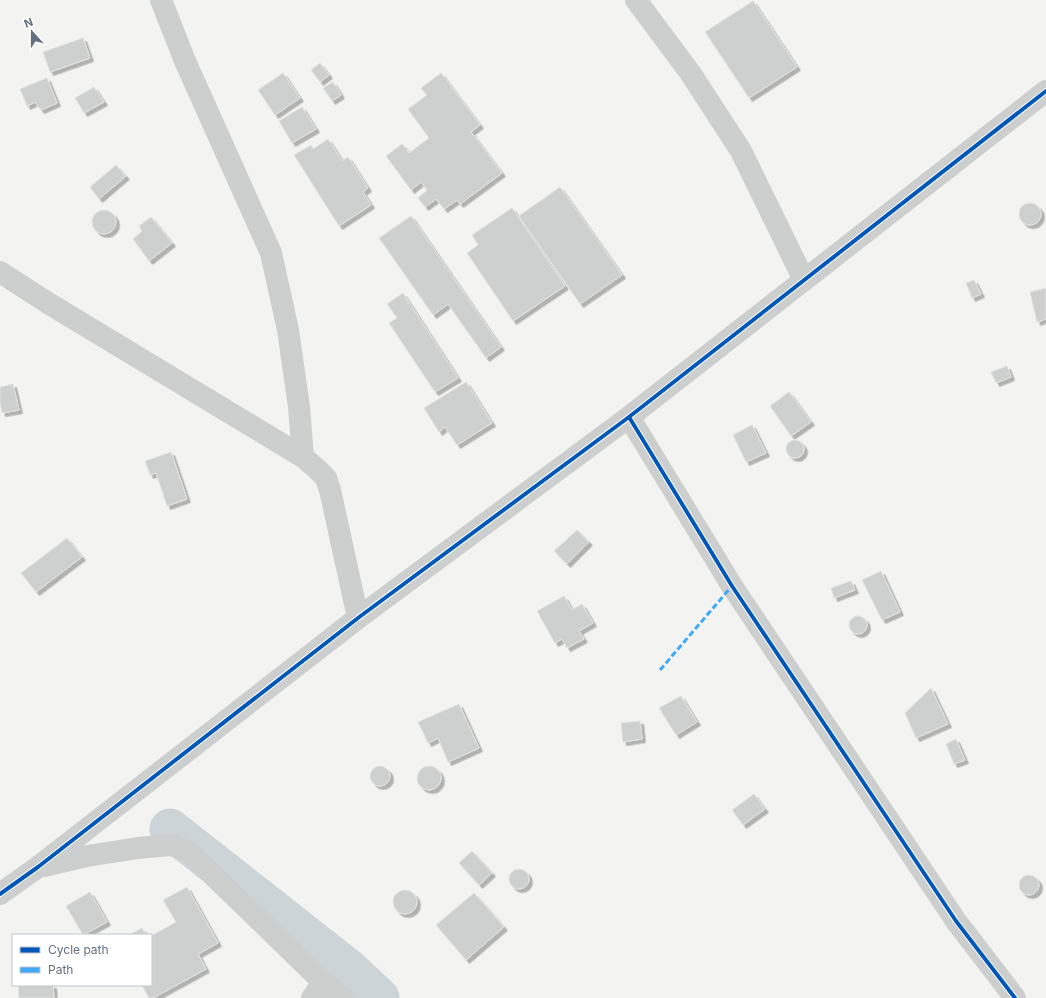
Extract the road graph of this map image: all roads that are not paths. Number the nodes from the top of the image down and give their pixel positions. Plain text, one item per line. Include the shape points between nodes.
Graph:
1 (161, 0) edge
2 (636, 0) edge
3 (1046, 91) edge
4 (0, 272) edge
5 (804, 280) junction
6 (629, 417) junction
7 (303, 457) junction
8 (358, 618) junction
9 (38, 867) junction
10 (0, 894) edge
11 (318, 990) edge
12 (344, 998) edge
13 (1015, 998) edge

1 - 7 street via 185,61 271,253 288,330
2 - 5 street via 691,74 741,151
3 - 5 street
4 - 7 street
5 - 6 street
6 - 8 street
6 - 13 street via 732,586 956,921
7 - 8 street via 326,478
8 - 9 street
9 - 10 street
9 - 11 street via 138,848 170,845 187,850
11 - 12 street

